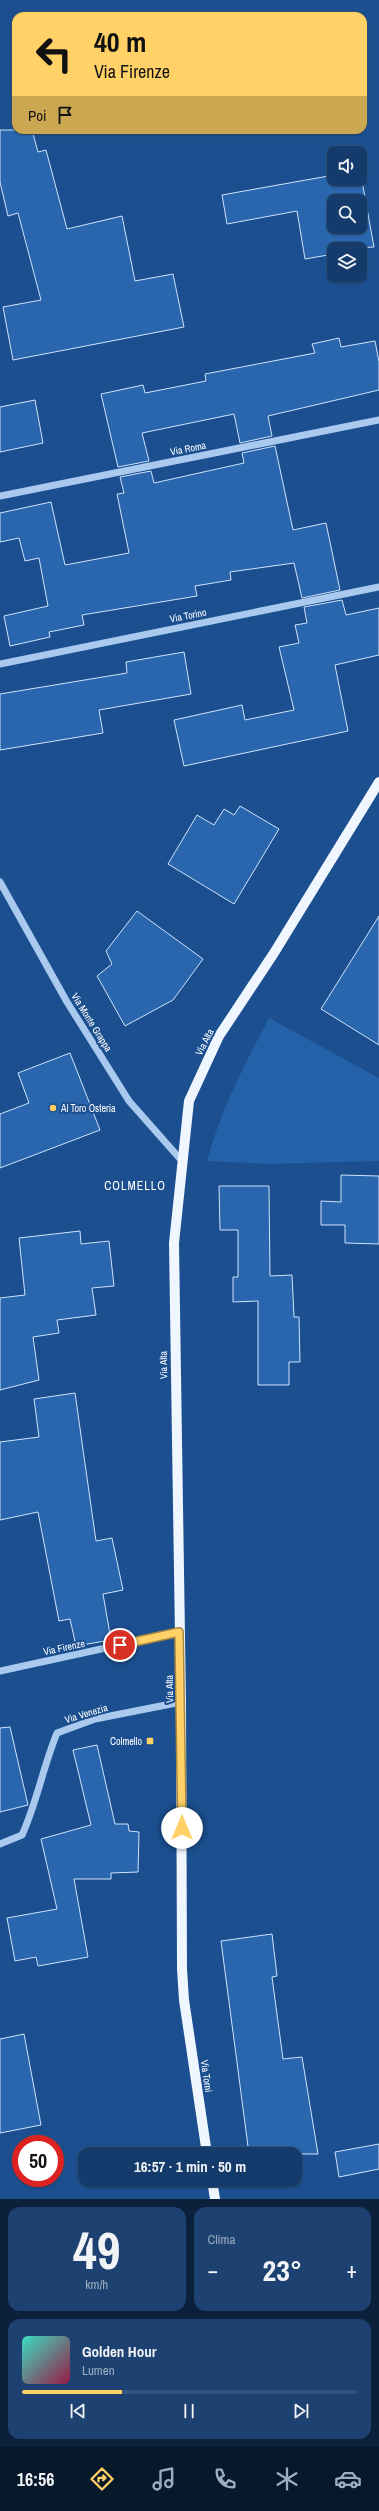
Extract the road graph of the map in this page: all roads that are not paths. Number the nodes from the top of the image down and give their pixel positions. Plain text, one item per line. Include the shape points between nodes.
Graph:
1 (379, 420) edge
2 (0, 496) edge
3 (379, 587) edge
4 (0, 664) edge
5 (379, 782) edge
6 (0, 882) edge
7 (182, 1161) junction
8 (179, 1632) junction
9 (0, 1670) edge
10 (181, 1702) junction
11 (0, 1844) edge
12 (184, 2000) joint
13 (206, 2147) edge
14 (213, 2187) edge
15 (215, 2199) edge

1 - 2 street, Via Roma
3 - 4 street, Via Torino
5 - 7 main road, Via Alta via 274,953 219,1036 189,1101
6 - 7 street, Via Monte Grappa via 67,1002 129,1101
7 - 8 main road, Via Alta via 174,1243
8 - 9 street, Via Firenze
8 - 10 main road, Via Alta
10 - 11 street, Via Venezia via 95,1719 57,1733 47,1758 34,1807 22,1835
10 - 12 main road, Via Alta
12 - 13 main road, Via Torni
14 - 15 main road

